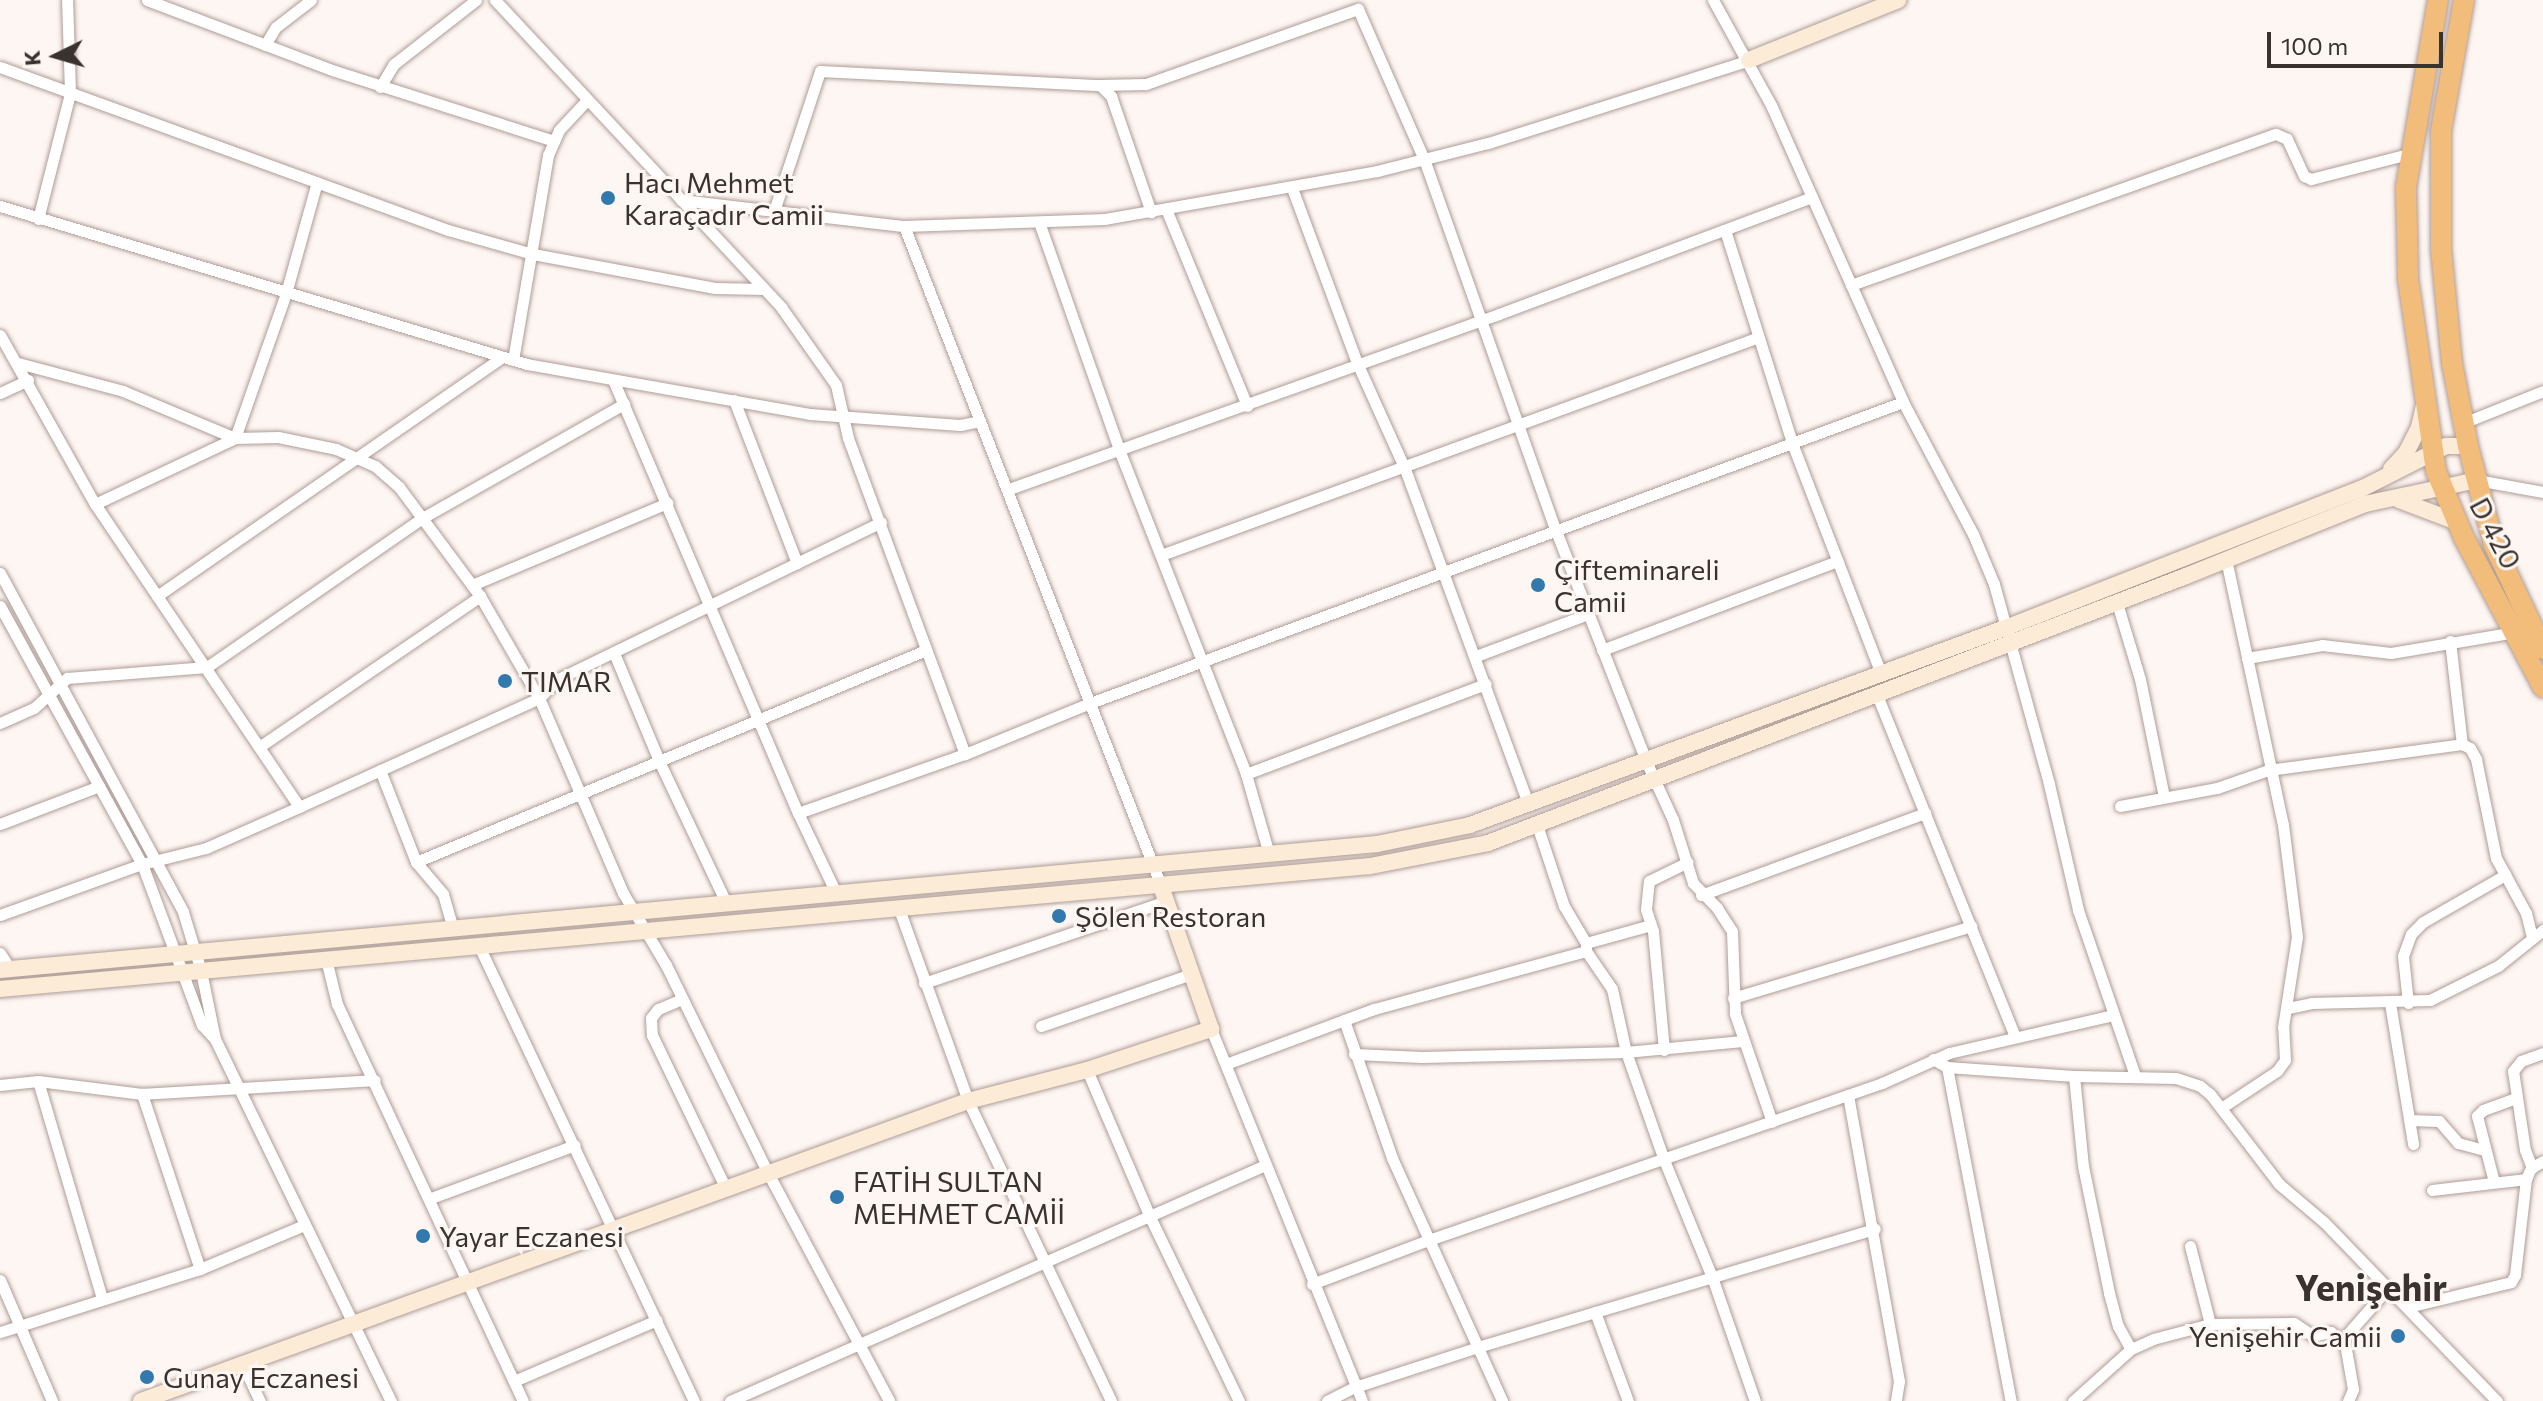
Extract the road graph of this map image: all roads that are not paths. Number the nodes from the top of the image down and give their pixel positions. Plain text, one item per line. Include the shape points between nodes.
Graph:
1 (67, 0) edge
2 (148, 0) edge
3 (311, 0) edge
4 (476, 0) edge
5 (495, 0) edge
6 (1713, 0) edge
7 (1898, 0) edge
8 (2438, 0) edge
9 (2464, 0) edge
10 (265, 45) junction
11 (1749, 60) junction
12 (0, 67) edge
13 (1100, 85) junction
14 (380, 87) junction
15 (70, 93) junction
16 (586, 101) junction
17 (554, 141) junction
18 (2412, 153) junction
19 (1424, 159) junction
20 (317, 182) junction
21 (1292, 188) junction
22 (1812, 197) junction
23 (681, 200) junction
24 (0, 206) edge
25 (1166, 209) junction
26 (774, 211) junction
27 (1151, 212) junction
28 (38, 219) junction
29 (1039, 222) junction
30 (904, 226) junction
31 (1725, 230) junction
32 (533, 254) junction
33 (1851, 285) junction
34 (764, 289) junction
35 (286, 293) junction
36 (1480, 321) junction
37 (0, 335) edge
38 (1759, 337) junction
39 (508, 358) junction
40 (18, 363) junction
41 (1358, 365) junction
42 (28, 380) junction
43 (614, 382) junction
44 (2543, 391) edge
45 (0, 393) edge
46 (2426, 397) junction
47 (734, 400) junction
48 (1903, 402) junction
49 (624, 404) junction
50 (1247, 406) junction
51 (842, 415) junction
52 (980, 421) junction
53 (2463, 423) junction
54 (1520, 427) junction
55 (235, 438) junction
56 (1792, 443) junction
57 (2468, 446) junction
58 (1120, 452) junction
59 (2435, 452) junction
60 (356, 457) junction
61 (1405, 469) junction
62 (2384, 477) junction
63 (2477, 480) junction
64 (1009, 489) junction
65 (2443, 490) junction
66 (2543, 492) edge
67 (2390, 498) junction
68 (667, 503) junction
69 (95, 504) junction
70 (424, 517) junction
71 (881, 522) junction
72 (2457, 522) junction
73 (1556, 531) junction
74 (1161, 555) junction
75 (2226, 560) junction
76 (1838, 561) junction
77 (797, 563) junction
78 (0, 573) edge
79 (1442, 573) junction
80 (472, 585) junction
81 (157, 596) junction
82 (480, 596) junction
83 (2117, 603) junction
84 (0, 606) edge
85 (712, 606) junction
86 (1588, 614) junction
87 (14, 632) junction
88 (2515, 632) junction
89 (2010, 634) junction
90 (0, 637) edge
91 (2450, 641) junction
92 (2543, 649) edge
93 (926, 650) junction
94 (1602, 650) junction
95 (614, 653) junction
96 (1476, 656) junction
97 (2247, 658) junction
98 (1203, 661) junction
99 (207, 667) junction
100 (1881, 674) junction
101 (60, 683) junction
102 (1486, 684) junction
103 (2543, 687) edge
104 (48, 695) junction
105 (1877, 695) junction
106 (539, 698) junction
107 (1090, 703) junction
108 (760, 722) junction
109 (0, 723) edge
110 (2462, 744) junction
111 (259, 747) junction
112 (965, 754) junction
113 (1646, 761) junction
114 (660, 763) junction
115 (380, 770) junction
116 (2268, 770) junction
117 (1246, 774) junction
118 (1656, 778) junction
119 (99, 786) junction
120 (579, 796) junction
121 (2164, 797) junction
122 (1528, 804) junction
123 (2120, 806) dead end
124 (299, 807) junction
125 (798, 813) junction
126 (1925, 813) junction
127 (0, 824) edge
128 (1537, 825) junction
129 (1269, 854) junction
130 (158, 860) junction
131 (416, 862) junction
132 (1688, 862) junction
133 (142, 864) junction
134 (1152, 865) junction
135 (2505, 875) junction
136 (1164, 893) junction
137 (837, 895) junction
138 (1701, 895) junction
139 (727, 905) junction
140 (899, 909) junction
141 (635, 914) junction
142 (0, 915) edge
143 (1651, 925) junction
144 (1971, 926) junction
145 (453, 930) junction
146 (647, 931) junction
147 (2538, 933) edge
148 (479, 946) junction
149 (1586, 947) junction
150 (196, 952) junction
151 (0, 953) edge
152 (178, 954) junction
153 (326, 959) junction
154 (5, 969) edge
155 (201, 971) junction
156 (183, 972) junction
157 (1191, 974) junction
158 (924, 983) junction
159 (0, 989) edge
160 (1733, 998) junction
161 (682, 999) junction
162 (2390, 1003) junction
163 (2408, 1003) junction
164 (2288, 1008) junction
165 (2113, 1015) junction
166 (1344, 1020) junction
167 (1041, 1026) dead end
168 (1211, 1029) junction
169 (2015, 1036) junction
170 (215, 1039) junction
171 (1742, 1041) junction
172 (1664, 1050) junction
173 (1626, 1052) junction
174 (2543, 1053) edge
175 (1354, 1054) junction
176 (1933, 1059) junction
177 (1226, 1064) junction
178 (1947, 1067) junction
179 (1087, 1070) junction
180 (2074, 1076) junction
181 (2135, 1076) junction
182 (375, 1080) junction
183 (38, 1081) junction
184 (0, 1085) edge
185 (241, 1090) junction
186 (142, 1094) junction
187 (1848, 1095) junction
188 (2516, 1098) junction
189 (968, 1101) junction
190 (2221, 1108) junction
191 (2409, 1120) junction
192 (1772, 1122) junction
193 (2413, 1144) dead end
194 (575, 1145) junction
195 (2484, 1150) junction
196 (1664, 1160) junction
197 (2543, 1161) edge
198 (1265, 1165) junction
199 (768, 1173) junction
200 (2529, 1173) junction
201 (2494, 1182) junction
202 (726, 1189) junction
203 (2432, 1190) dead end
204 (431, 1198) junction
205 (1149, 1215) junction
206 (304, 1225) junction
207 (1875, 1229) junction
208 (616, 1231) junction
209 (1426, 1241) junction
210 (2190, 1246) dead end
211 (1044, 1266) junction
212 (200, 1269) junction
213 (1712, 1277) junction
214 (0, 1280) edge
215 (470, 1284) junction
216 (1312, 1284) junction
217 (2387, 1289) junction
218 (102, 1299) junction
219 (2408, 1307) junction
220 (1595, 1312) junction
221 (657, 1320) junction
222 (2210, 1324) junction
223 (19, 1325) junction
224 (355, 1325) junction
225 (0, 1332) edge
226 (2344, 1344) junction
227 (859, 1347) junction
228 (1478, 1347) junction
229 (2131, 1349) junction
230 (243, 1365) junction
231 (514, 1381) junction
232 (1355, 1387) junction
233 (150, 1399) edge
234 (52, 1401) edge
235 (260, 1401) edge
236 (391, 1401) edge
237 (523, 1401) edge
238 (694, 1401) edge
239 (730, 1401) edge
240 (889, 1401) edge
241 (1111, 1401) edge
242 (1239, 1401) edge
243 (1327, 1401) edge
244 (1362, 1401) edge
245 (1502, 1401) edge
246 (1628, 1401) edge
247 (1755, 1401) edge
248 (1896, 1401) edge
249 (2011, 1401) edge
250 (2073, 1401) edge
251 (2348, 1401) edge
252 (2497, 1401) edge

1 - 15 street
2 - 10 street
3 - 10 street via 276,27
4 - 14 street via 394,64
5 - 16 street
6 - 11 street
7 - 11 main road
8 - 18 highway, D 420
9 - 53 highway via 2441,130 2442,263
10 - 14 street
11 - 19 street
11 - 22 street
12 - 15 street
13 - 19 street via 1146,84 1358,9
13 - 26 street via 820,71
13 - 27 street via 1111,96
14 - 17 street
15 - 20 street
15 - 28 street
16 - 17 street
16 - 23 street
17 - 32 street
18 - 33 street via 2311,179 2304,176 2287,139 2276,134
18 - 46 highway, D 420 via 2406,188 2408,279
19 - 21 street
19 - 36 street
20 - 32 street via 448,230
20 - 35 street
21 - 25 street
21 - 41 street
22 - 31 street
22 - 33 street
23 - 26 street
23 - 34 street
24 - 28 street
25 - 27 street
25 - 50 street
26 - 30 street
27 - 29 street
28 - 35 street
29 - 30 street
29 - 58 street
30 - 52 street
31 - 36 street
31 - 38 street
32 - 34 street via 715,288
32 - 39 street
33 - 48 street
34 - 51 street via 836,385
35 - 39 street
35 - 55 street
36 - 41 street
36 - 54 street
37 - 40 street
38 - 54 street
38 - 56 street
39 - 43 street
39 - 60 street
40 - 42 street
40 - 55 street via 123,391
41 - 50 street
41 - 61 street
42 - 45 street
42 - 69 street
43 - 47 street
43 - 49 street
44 - 53 street
46 - 59 highway, D 420
46 - 62 main road via 2406,453
47 - 51 street
47 - 77 street
48 - 56 street
48 - 89 street via 1973,534
49 - 68 street
49 - 70 street
50 - 58 street
51 - 52 street via 960,425
51 - 71 street
52 - 64 street
53 - 57 highway
54 - 61 street
54 - 73 street
55 - 60 street via 278,437
55 - 69 street
56 - 73 street
56 - 76 street
57 - 59 main road
57 - 63 highway
58 - 64 street
58 - 74 street
59 - 62 main road
59 - 65 highway, D 420
60 - 70 street via 399,487
60 - 81 street
61 - 74 street
61 - 79 street
62 - 89 main road
63 - 65 main road
63 - 66 street
63 - 92 highway via 2494,545
64 - 107 street
65 - 67 main road
65 - 72 highway, D 420
67 - 72 main road
67 - 75 main road
68 - 80 street
68 - 85 street
69 - 81 street
70 - 80 street
70 - 99 street
71 - 77 street
71 - 93 street
72 - 88 highway, D 420
73 - 79 street
73 - 86 street
74 - 98 street
75 - 83 main road
75 - 97 street
76 - 94 street
76 - 100 street
77 - 85 street
78 - 101 street
79 - 96 street
79 - 98 street
80 - 82 street
81 - 99 street
82 - 106 street
82 - 111 street
83 - 89 main road
83 - 121 street via 2140,679
84 - 87 street
85 - 95 street
85 - 108 street
86 - 94 street
86 - 96 street
87 - 90 street
87 - 104 street
88 - 91 street
88 - 103 highway, D 420
89 - 100 main road
89 - 105 main road
89 - 165 street via 2078,910
91 - 97 street via 2391,653 2322,645
91 - 110 street
93 - 108 street
93 - 112 street
94 - 113 street
95 - 106 street via 558,679
95 - 114 street
96 - 102 street
97 - 116 street
98 - 107 street
98 - 117 street
99 - 101 street via 133,670
99 - 111 street
100 - 113 main road
101 - 104 street
101 - 130 street
102 - 117 street
102 - 122 street
104 - 109 street via 34,708
104 - 119 street
105 - 118 main road
105 - 126 street
106 - 115 street
106 - 120 street
107 - 112 street
107 - 134 street
108 - 114 street
108 - 125 street
110 - 116 street
110 - 135 street via 2476,759 2489,838
111 - 124 street
112 - 125 street
113 - 118 street
113 - 122 main road
114 - 120 street
114 - 139 street
115 - 124 street
115 - 131 street
116 - 121 street via 2217,788
116 - 164 street via 2283,825 2297,937
117 - 129 street
118 - 128 main road
118 - 132 street
119 - 127 street
119 - 133 street
120 - 131 street
120 - 141 street
121 - 123 street
122 - 129 main road via 1470,825 1377,844
124 - 130 street via 206,848
125 - 137 street
126 - 138 street
126 - 144 street
128 - 136 main road via 1488,843 1370,866
128 - 149 street via 1564,906
129 - 134 main road
130 - 133 street
130 - 150 street
131 - 145 street via 443,894
132 - 138 street
132 - 143 street via 1649,881 1646,909
133 - 142 street
133 - 152 street
134 - 136 street
134 - 137 main road
135 - 147 street
135 - 163 street via 2411,934 2403,956
136 - 140 main road
136 - 157 main road
136 - 158 street
137 - 139 main road
138 - 160 street via 1732,931
139 - 141 main road
140 - 146 main road
140 - 158 street
141 - 145 main road
141 - 146 street
143 - 149 street
143 - 172 street
144 - 160 street
144 - 169 street
145 - 150 main road
146 - 148 main road
146 - 161 street
147 - 163 street via 2498,966 2461,987
148 - 153 main road
148 - 194 street
149 - 166 street
149 - 173 street via 1612,989
150 - 152 main road
150 - 155 street
151 - 154 street
152 - 154 main road
152 - 156 street
153 - 155 main road
153 - 182 street via 337,1004
155 - 156 main road
155 - 170 street
156 - 159 main road
156 - 170 street via 202,1025
157 - 167 street
157 - 168 main road
158 - 189 street
160 - 171 street
161 - 199 street
161 - 202 street via 658,1009 651,1018 652,1035
162 - 163 street
162 - 164 street
162 - 191 street
164 - 190 street via 2283,1066
165 - 169 street
165 - 181 street
166 - 175 street
166 - 177 street
168 - 177 street
168 - 179 main road
169 - 176 street
170 - 185 street
171 - 172 street
171 - 192 street
172 - 173 street
173 - 175 street
173 - 196 street
174 - 188 street via 2516,1065
175 - 209 street
176 - 178 street
176 - 187 street
177 - 198 street
178 - 180 street
178 - 249 street
179 - 189 main road
179 - 205 street
180 - 181 street
180 - 229 street via 2083,1166 2109,1293
181 - 190 street via 2187,1080
182 - 185 street
182 - 204 street
183 - 184 street
183 - 186 street
183 - 218 street
185 - 186 street
185 - 206 street
186 - 212 street
187 - 192 street
187 - 207 street
188 - 195 street via 2479,1113
188 - 200 street
189 - 199 main road
189 - 211 street
190 - 217 street via 2279,1184 2324,1222
191 - 193 street
191 - 195 street via 2439,1121 2458,1143
192 - 196 street
194 - 204 street
194 - 208 street
195 - 201 street
196 - 209 street
196 - 213 street
197 - 200 street
198 - 205 street
198 - 216 street
199 - 202 main road
199 - 227 street
200 - 201 street
200 - 219 street via 2511,1282
201 - 203 street
202 - 208 main road
204 - 215 street
205 - 211 street
205 - 242 street
206 - 212 street
206 - 224 street
207 - 213 street
207 - 248 street via 1899,1381
208 - 215 main road
208 - 221 street
209 - 216 street
209 - 228 street
210 - 222 street
211 - 227 street
211 - 241 street
212 - 218 street
213 - 220 street
213 - 247 street
214 - 223 street
215 - 224 main road
215 - 231 street
216 - 232 street
217 - 219 street
217 - 226 street via 2350,1329
218 - 223 street
219 - 252 street
220 - 228 street
220 - 246 street
221 - 231 street
221 - 238 street
222 - 226 street via 2294,1323 2313,1336 2331,1332
222 - 229 street
223 - 225 street
223 - 234 street
224 - 230 main road
224 - 236 street
226 - 251 street via 2353,1376
227 - 239 street
227 - 240 street
228 - 232 street
228 - 245 street
229 - 250 street
230 - 233 main road
230 - 235 street
231 - 237 street
232 - 243 street
232 - 244 street

